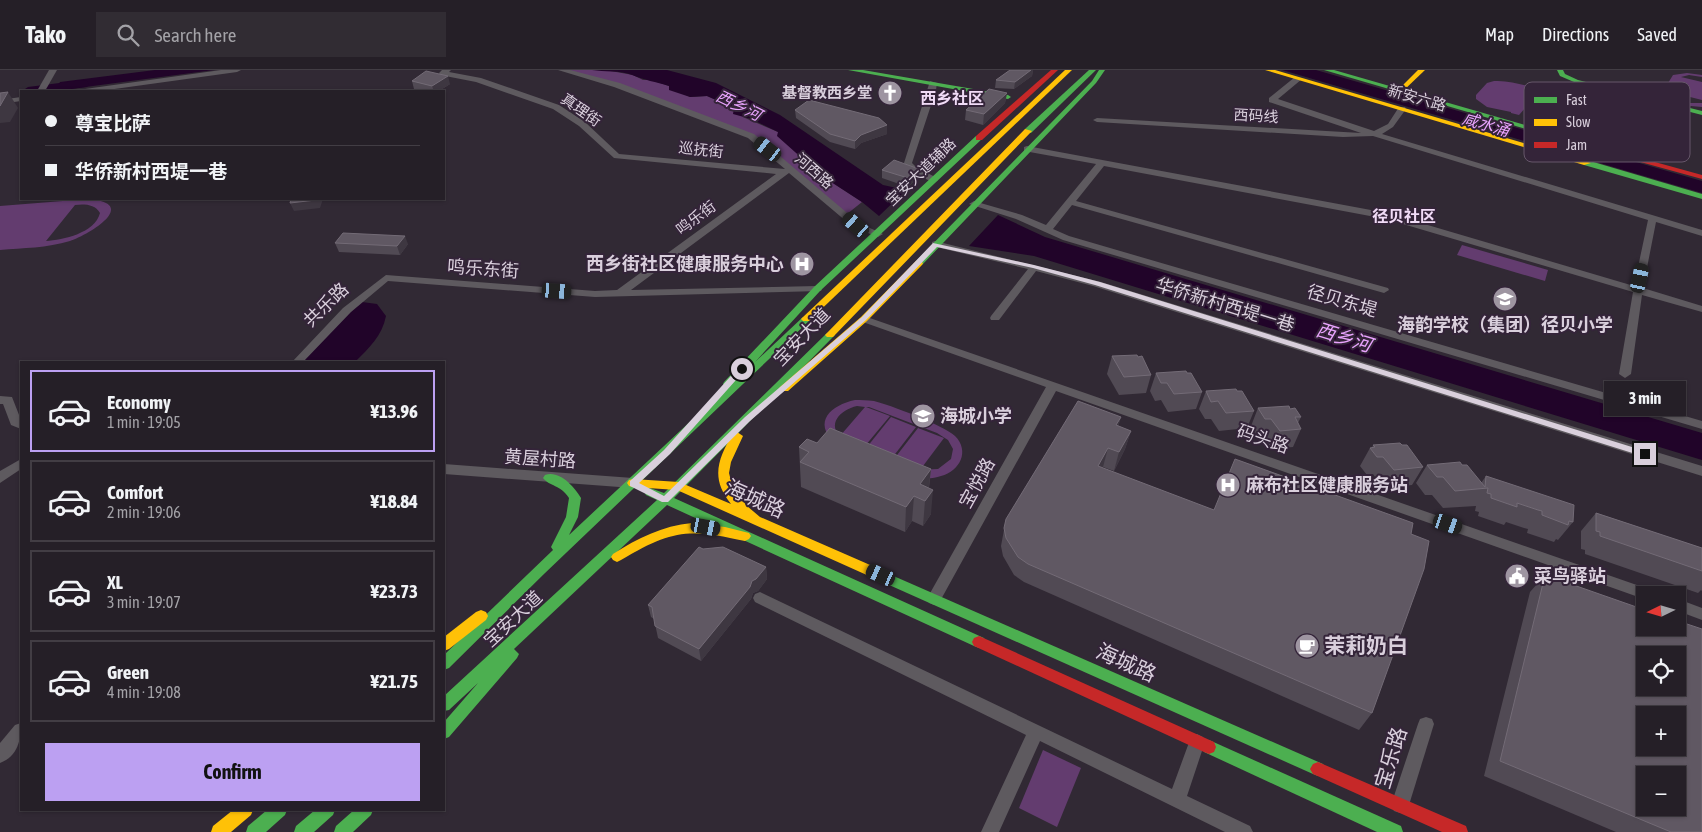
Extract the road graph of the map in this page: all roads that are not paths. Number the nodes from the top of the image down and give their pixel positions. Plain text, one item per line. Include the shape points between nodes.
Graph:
1 (53, 70) edge
2 (237, 70) edge
3 (447, 70) edge
4 (562, 70) edge
5 (851, 70) edge
6 (1055, 70) edge
7 (1069, 70) edge
8 (1093, 70) edge
9 (1102, 70) edge
10 (1268, 70) edge
11 (1327, 70) edge
12 (1422, 70) edge
13 (1561, 72) edge
14 (1298, 79) junction
15 (933, 82) junction
16 (1580, 82) edge
17 (43, 88) edge
18 (92, 90) edge
19 (1400, 91) junction
20 (1022, 99) junction
21 (20, 100) edge
22 (0, 102) edge
23 (1402, 109) junction
24 (1097, 120) dead end
25 (1524, 126) edge
26 (1377, 135) junction
27 (1524, 145) edge
28 (1027, 149) junction
29 (966, 150) junction
30 (1003, 155) junction
31 (617, 156) joint
32 (1581, 162) edge
33 (1649, 162) edge
34 (1102, 163) junction
35 (792, 170) junction
36 (782, 172) junction
37 (1702, 177) edge
38 (934, 180) junction
39 (953, 180) junction
40 (990, 188) junction
41 (1702, 198) edge
42 (1070, 202) junction
43 (973, 205) junction
44 (1652, 220) junction
45 (1046, 230) junction
46 (878, 234) junction
47 (1702, 234) edge
48 (935, 244) junction
49 (1034, 267) junction
50 (386, 278) joint
51 (817, 289) junction
52 (1384, 290) dead end
53 (1638, 290) junction
54 (620, 294) junction
55 (1702, 309) edge
56 (995, 318) dead end
57 (864, 319) junction
58 (298, 361) edge
59 (1625, 374) dead end
60 (1053, 385) junction
61 (0, 400) edge
62 (748, 419) junction
63 (20, 424) edge
64 (1702, 424) edge
65 (667, 452) junction
66 (20, 464) edge
67 (445, 469) edge
68 (1702, 471) edge
69 (0, 478) edge
70 (549, 478) junction
71 (633, 483) junction
72 (679, 486) junction
73 (665, 500) junction
74 (755, 520) junction
75 (745, 536) junction
76 (549, 562) junction
77 (540, 570) junction
78 (1636, 590) edge
79 (561, 598) junction
80 (760, 598) dead end
81 (934, 599) junction
82 (1686, 608) edge
83 (1702, 614) edge
84 (445, 644) edge
85 (445, 663) edge
86 (445, 705) edge
87 (1426, 724) dead end
88 (20, 731) edge
89 (445, 731) edge
90 (1036, 731) junction
91 (1197, 742) junction
92 (0, 755) edge
93 (1177, 800) junction
94 (1400, 806) junction
95 (244, 811) edge
96 (278, 811) edge
97 (326, 811) edge
98 (364, 811) edge
99 (219, 832) edge
100 (254, 832) edge
101 (302, 832) edge
102 (342, 832) edge
103 (990, 832) edge
104 (1244, 832) edge
105 (1395, 832) edge
106 (1460, 832) edge

1 - 17 street
2 - 18 street
3 - 31 street, 真理街 via 443,73 478,80 556,107 582,124
4 - 35 street, 河西路 via 617,86 735,129 751,136
5 - 15 main road
6 - 20 main road, 宝安大道辅路
7 - 39 main road, 宝安大道
8 - 30 main road, 宝安大道
9 - 28 main road
10 - 14 main road, 新安六路
11 - 19 main road, 新安六路
12 - 19 main road
13 - 16 main road
14 - 23 main road, 新安六路
14 - 26 street via 1272,100
15 - 20 main road
15 - 38 street via 908,163 913,170
19 - 25 main road, 新安六路
20 - 29 main road, 宝安大道辅路
21 - 22 street
23 - 26 street via 1396,119
23 - 27 main road, 新安六路
24 - 26 street, 西码线
26 - 44 street
28 - 34 street
28 - 40 main road
29 - 38 main road, 宝安大道辅路
29 - 39 main road
30 - 40 main road
30 - 62 main road, 宝安大道
31 - 36 street, 巡抚街
32 - 41 main road, 新安六路
33 - 37 main road, 新安六路
34 - 42 street
34 - 53 street via 1387,216
35 - 36 street, 鸣乐街
35 - 46 street, 河西路 via 856,225
36 - 54 street, 鸣乐街
38 - 46 main road, 宝安大道辅路
39 - 65 main road, 宝安大道
40 - 43 main road
42 - 45 street
42 - 52 street
43 - 45 street, 径贝东堤 via 1019,217
43 - 48 main road
44 - 47 street
44 - 53 street
45 - 64 street, 径贝东堤
46 - 51 main road, 宝安大道辅路
48 - 49 street, 华侨新村西堤一巷
48 - 57 main road
49 - 56 street
49 - 68 street, 华侨新村西堤一巷
50 - 54 street, 鸣乐东街
50 - 58 street, 共乐路 via 347,310
51 - 54 street, 鸣乐东街
51 - 65 main road, 宝安大道辅路
53 - 55 street
53 - 59 street
57 - 60 street, 码头路
57 - 62 main road
60 - 78 street, 码头路
60 - 81 street, 宝悦路
61 - 63 street via 8,400 15,422
62 - 72 main road, 宝安大道
62 - 74 main road via 731,446 722,480 728,497
65 - 71 main road, 宝安大道
66 - 69 street
67 - 70 street, 黄屋村路
70 - 71 street, 黄屋村路
70 - 76 main road via 573,492 575,498 566,530
71 - 72 main road, 海城路
71 - 73 main road, 海城路
71 - 76 main road, 宝安大道
72 - 73 main road, 宝安大道
72 - 74 main road, 海城路
73 - 75 main road, 海城路
73 - 79 main road, 宝安大道
74 - 81 main road, 海城路
75 - 79 main road via 692,526 667,530 636,545
75 - 91 main road, 海城路
76 - 77 main road, 宝安大道
77 - 84 main road
77 - 85 main road, 宝安大道
79 - 86 main road, 宝安大道
79 - 89 main road
80 - 90 street
81 - 94 main road, 海城路
82 - 83 street
87 - 94 street, 宝乐路
88 - 92 street
90 - 93 street
90 - 103 street
91 - 93 street
91 - 105 main road, 海城路
93 - 104 street
94 - 106 main road, 海城路
95 - 99 main road
96 - 100 main road
97 - 101 main road
98 - 102 main road

